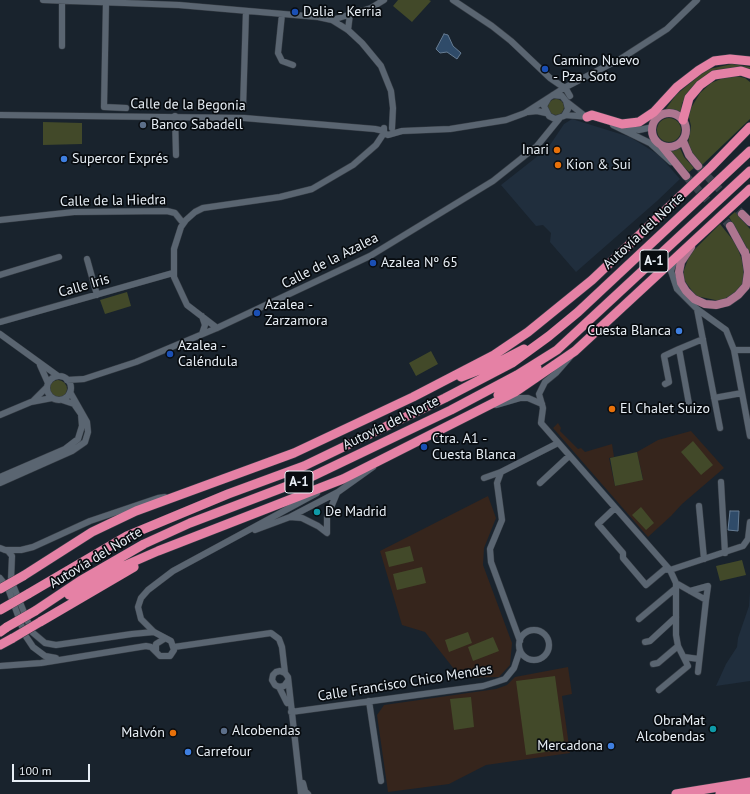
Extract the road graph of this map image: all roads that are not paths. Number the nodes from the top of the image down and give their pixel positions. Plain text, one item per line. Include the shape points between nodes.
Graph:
1 (43, 0) edge
2 (62, 0) edge
3 (200, 0) edge
4 (384, 0) edge
5 (453, 0) edge
6 (698, 0) edge
7 (106, 2) junction
8 (200, 7) junction
9 (246, 11) junction
10 (282, 14) junction
11 (350, 14) junction
12 (332, 20) junction
13 (348, 30) junction
14 (62, 46) dead end
15 (750, 62) edge
16 (293, 65) dead end
17 (750, 74) edge
18 (691, 76) junction
19 (550, 78) junction
20 (577, 82) junction
21 (564, 88) junction
22 (550, 97) junction
23 (568, 102) junction
24 (126, 108) dead end
25 (243, 108) dead end
26 (525, 113) junction
27 (546, 113) junction
28 (0, 115) edge
29 (565, 115) junction
30 (661, 115) junction
31 (175, 116) junction
32 (586, 117) junction
33 (559, 118) junction
34 (683, 120) junction
35 (612, 124) junction
36 (653, 127) junction
37 (750, 127) edge
38 (392, 129) junction
39 (384, 130) junction
40 (750, 133) edge
41 (683, 141) junction
42 (661, 145) junction
43 (750, 152) edge
44 (176, 155) dead end
45 (722, 156) junction
46 (698, 166) tunnel mouth
47 (750, 171) edge
48 (686, 176) joint
49 (750, 189) edge
50 (742, 214) tunnel mouth
51 (0, 220) edge
52 (750, 222) edge
53 (183, 223) junction
54 (708, 226) junction
55 (730, 226) tunnel mouth
56 (746, 252) junction
57 (686, 253) junction
58 (59, 257) dead end
59 (87, 259) dead end
60 (750, 264) edge
61 (173, 272) junction
62 (0, 275) edge
63 (97, 295) junction
64 (697, 309) junction
65 (202, 316) junction
66 (0, 322) edge
67 (217, 328) junction
68 (0, 334) edge
69 (202, 334) junction
70 (549, 336) junction
71 (703, 339) junction
72 (679, 349) junction
73 (557, 350) junction
74 (734, 350) junction
75 (750, 350) edge
76 (575, 351) junction
77 (36, 360) junction
78 (58, 376) junction
79 (84, 379) junction
80 (67, 380) junction
81 (665, 384) dead end
82 (47, 385) junction
83 (70, 391) junction
84 (742, 393) junction
85 (413, 397) junction
86 (52, 398) junction
87 (714, 398) junction
88 (62, 400) junction
89 (31, 402) junction
90 (542, 404) junction
91 (690, 404) dead end
92 (487, 407) junction
93 (0, 415) edge
94 (720, 428) dead end
95 (750, 436) edge
96 (558, 443) junction
97 (388, 456) junction
98 (570, 456) junction
99 (363, 468) junction
100 (501, 472) junction
101 (0, 477) edge
102 (484, 478) dead end
103 (343, 479) junction
104 (721, 482) dead end
105 (0, 483) edge
106 (540, 483) dead end
107 (338, 492) junction
108 (171, 497) junction
109 (699, 506) dead end
110 (615, 508) junction
111 (290, 517) junction
112 (750, 522) edge
113 (196, 536) junction
114 (231, 540) junction
115 (2, 548) edge
116 (725, 553) junction
117 (704, 559) junction
118 (11, 568) junction
119 (670, 570) junction
120 (0, 574) edge
121 (0, 578) edge
122 (676, 586) junction
123 (0, 589) edge
124 (690, 590) junction
125 (706, 600) junction
126 (0, 610) edge
127 (37, 610) junction
128 (676, 617) junction
129 (639, 619) dead end
130 (513, 624) junction
131 (4, 630) edge
132 (529, 631) junction
133 (154, 632) junction
134 (164, 639) junction
135 (520, 641) junction
136 (645, 642) dead end
137 (0, 645) edge
138 (678, 646) junction
139 (174, 647) junction
140 (282, 647) junction
141 (520, 650) junction
142 (156, 651) junction
143 (684, 657) junction
144 (61, 658) junction
145 (529, 659) junction
146 (699, 659) junction
147 (653, 664) dead end
148 (0, 666) edge
149 (516, 666) junction
150 (278, 671) junction
151 (698, 672) dead end
152 (285, 673) junction
153 (287, 682) junction
154 (279, 687) junction
155 (659, 690) dead end
156 (369, 701) junction
157 (291, 712) junction
158 (298, 764) junction
159 (380, 781) dead end
160 (750, 782) edge
161 (750, 790) edge
162 (301, 794) edge
163 (308, 794) edge
164 (676, 794) edge
165 (720, 794) edge

1 - 2 street
2 - 7 street
2 - 14 street
3 - 8 street
4 - 11 street via 371,8
5 - 19 street via 511,41
6 - 20 street via 667,29 622,58
7 - 8 street
7 - 24 street via 104,107
8 - 9 street
9 - 10 street
9 - 25 street
10 - 12 street
10 - 16 street via 278,53 282,61
11 - 12 street
11 - 13 street
12 - 13 street
13 - 38 street via 374,56 389,82 393,108
15 - 18 highway via 730,59 714,61
17 - 34 highway via 727,72 714,75 700,85 689,98
18 - 30 highway via 672,96
18 - 32 highway via 654,112 639,122 622,124 592,115
19 - 21 street
19 - 22 street via 553,88
20 - 21 street
20 - 23 street
21 - 22 street
21 - 23 street
22 - 23 street via 562,96
22 - 26 street
22 - 27 street via 544,106
23 - 29 street
23 - 32 street
26 - 27 street
26 - 38 street via 506,120 450,129
27 - 33 street via 552,118
28 - 31 street, Calle de la Begonia
29 - 32 street
29 - 33 street
30 - 34 main road via 669,113
30 - 36 main road
31 - 39 street, Calle de la Begonia via 244,118
31 - 44 street
32 - 35 street
33 - 67 street, Calle de la Azalea via 537,146 492,181 370,256
34 - 41 main road via 686,134
35 - 36 street via 639,130
35 - 48 street via 650,144
36 - 42 main road via 656,140
37 - 45 highway
38 - 39 street, Calle de la Begonia via 389,126
39 - 53 street via 376,145 353,165 312,188 280,198 203,208 190,215
40 - 45 highway
41 - 42 main road via 673,147
41 - 46 main road via 689,155
42 - 48 main road
43 - 70 highway, Autovía del Norte / A-1
45 - 85 highway via 560,308 494,355
47 - 73 highway, Autovía del Norte / A-1
49 - 54 highway
50 - 52 main road
51 - 53 street, Calle de la Hiedra via 74,212 167,211 175,214
53 - 61 street via 174,249
54 - 57 main road
54 - 76 highway
55 - 56 main road
56 - 57 main road via 746,286 728,302 716,305 694,299 681,283 679,272
56 - 60 main road
57 - 64 street via 673,265 671,271 677,289
58 - 62 street
59 - 63 street
61 - 63 street, Calle Iris
61 - 65 street via 187,305
63 - 66 street, Calle Iris
64 - 71 street
64 - 74 street via 726,330
65 - 67 street
65 - 69 street via 205,325
67 - 69 street, Calle de la Azalea
68 - 77 street
69 - 79 street, Calle de la Azalea via 136,362
70 - 85 highway via 495,364
70 - 126 highway, Autovía del Norte / A-1, bridge via 512,363 446,398 304,466 221,496 127,536
71 - 72 street
71 - 87 street
72 - 81 street via 664,356 669,382
72 - 91 street
73 - 99 highway via 550,360 488,401
73 - 127 highway, Autovía del Norte / A-1 via 517,375 450,410 311,477 190,523 144,544 80,581
74 - 75 street
74 - 84 street
76 - 90 street via 545,382 539,394
76 - 92 highway via 515,392
77 - 78 street
77 - 82 street via 44,370
78 - 80 street
78 - 82 street via 52,378
79 - 80 street, Calle de la Azalea
79 - 83 street, Calle de la Azalea
80 - 83 street
82 - 86 street via 47,392
82 - 89 street
83 - 88 street
83 - 105 street via 87,422 85,442 72,451
84 - 87 street
84 - 95 street
85 - 108 highway via 294,453
86 - 88 street
86 - 89 street
87 - 94 street
88 - 101 street via 74,404 81,414 82,426 78,439 65,450
89 - 93 street
90 - 92 street via 528,398 520,398
90 - 96 street via 541,423
92 - 97 highway
96 - 98 street
96 - 100 street
97 - 99 highway
97 - 107 street
98 - 106 street
98 - 110 street
99 - 103 highway
100 - 102 street
100 - 130 street via 498,487 502,520 490,549 490,562
103 - 113 highway
103 - 114 street
104 - 116 street
107 - 111 street
107 - 111 street via 328,517 327,532 302,518
108 - 115 street via 158,498 90,521 33,547 21,550
108 - 123 highway, bridge via 92,532
109 - 117 street
110 - 119 street
110 - 119 street via 598,524 646,585 665,569
111 - 114 street
112 - 116 street via 748,539 743,546
113 - 127 highway via 126,565
113 - 137 highway, bridge via 129,570
114 - 133 street via 173,571 141,598 138,607 141,619
115 - 118 street via 12,556
116 - 117 street
117 - 119 street
118 - 120 street
118 - 133 street via 11,580 32,632 45,643 56,645
119 - 122 street
121 - 144 street via 8,588 25,636 33,647 44,656
122 - 124 street
122 - 128 street
122 - 129 street
124 - 125 street
124 - 125 street via 708,586
125 - 146 street
127 - 131 highway, Autovía del Norte / A-1, bridge
128 - 136 street via 650,641
128 - 138 street
130 - 132 street
130 - 135 street
132 - 135 street
132 - 145 street via 544,634 549,647 548,652 540,659
133 - 134 street
134 - 139 street via 171,641
134 - 142 street via 156,644
135 - 141 street
138 - 143 street
138 - 147 street via 658,664
139 - 140 street via 271,633 279,639
139 - 142 street via 172,654 166,657 160,656
140 - 150 street
140 - 152 street
141 - 145 street
141 - 149 street
142 - 144 street via 146,646
143 - 146 street
143 - 155 street via 688,666
144 - 148 street
145 - 149 street, Calle Francisco Chico Mendes
146 - 151 street
149 - 156 street, Calle Francisco Chico Mendes via 505,679 483,686
150 - 152 street
150 - 154 street via 272,680
152 - 153 street
153 - 154 street
153 - 157 street
154 - 157 street
156 - 157 street, Calle Francisco Chico Mendes
156 - 159 street
157 - 158 street
158 - 162 street
158 - 163 street
160 - 164 highway
161 - 165 highway

